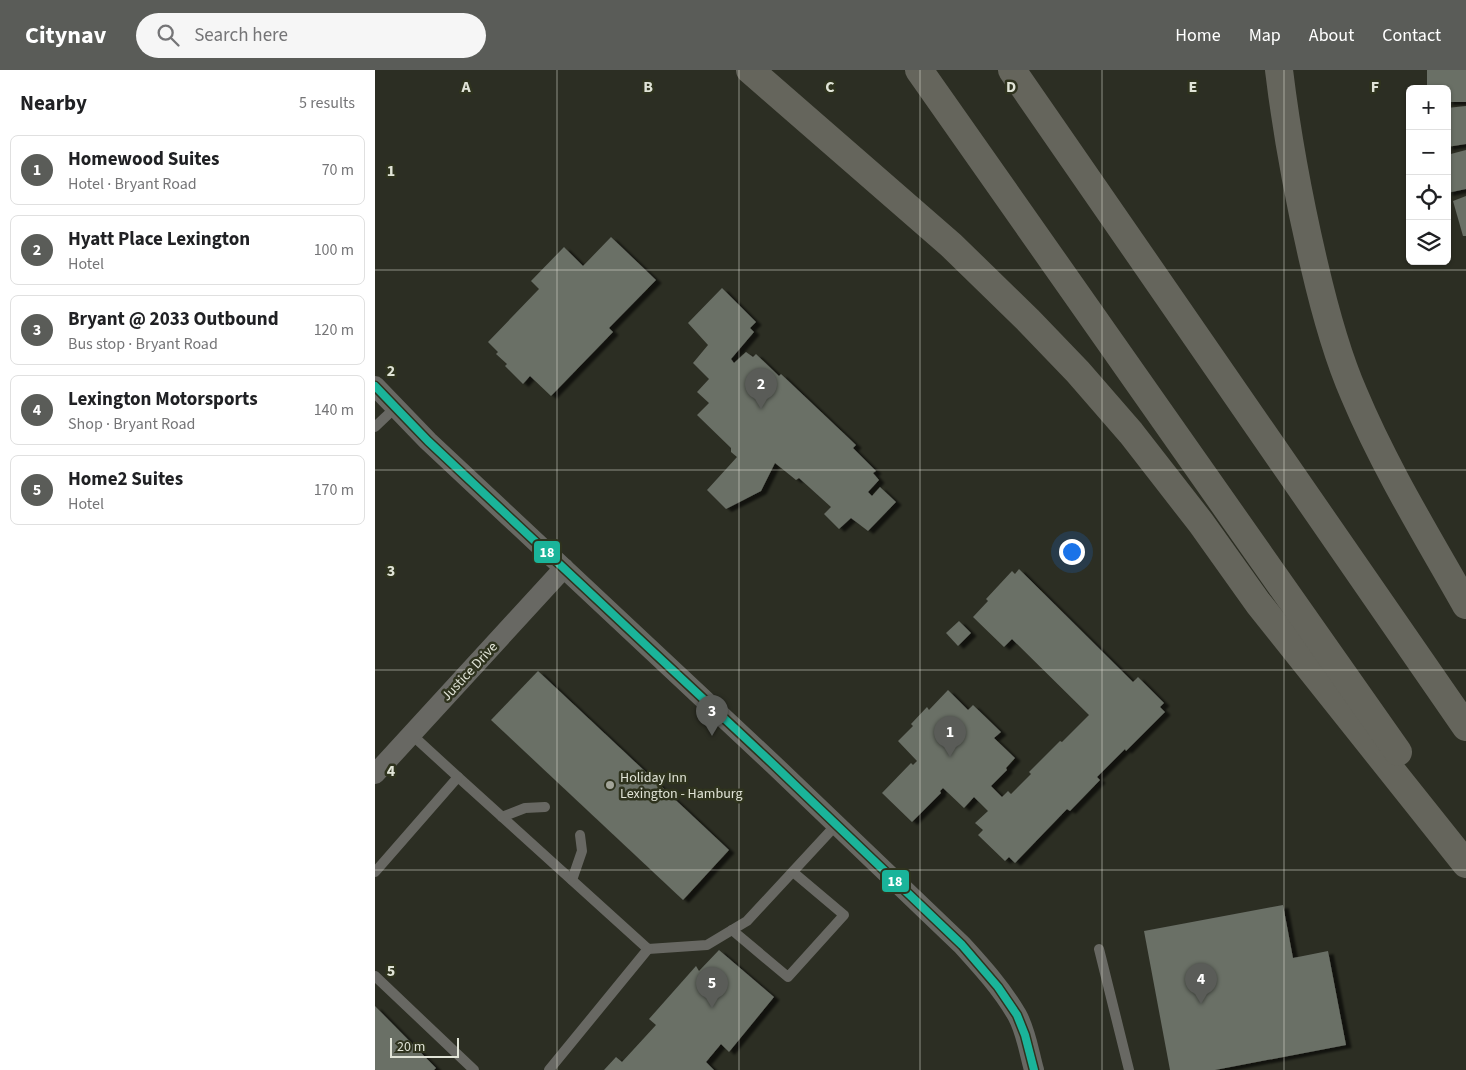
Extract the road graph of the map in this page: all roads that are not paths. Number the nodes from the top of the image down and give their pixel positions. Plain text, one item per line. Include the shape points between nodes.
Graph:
1 (750, 70) edge
2 (919, 70) edge
3 (1012, 70) edge
4 (1279, 70) edge
5 (375, 386) edge
6 (396, 407) junction
7 (375, 427) edge
8 (564, 568) junction
9 (1466, 605) edge
10 (1466, 727) edge
11 (411, 734) junction
12 (375, 774) edge
13 (458, 777) junction
14 (545, 807) dead end
15 (502, 817) junction
16 (836, 825) junction
17 (579, 835) dead end
18 (1466, 849) edge
19 (1466, 864) edge
20 (375, 872) edge
21 (793, 872) junction
22 (572, 880) junction
23 (732, 930) junction
24 (648, 949) junction
25 (1099, 949) dead end
26 (375, 976) edge
27 (474, 1070) edge
28 (549, 1070) edge
29 (1034, 1070) edge
30 (1129, 1070) edge

1 - 19 highway via 951,245 1078,372 1131,433 1258,603
2 - 18 highway
3 - 10 highway
4 - 9 highway via 1301,210 1325,312 1353,393 1389,469
5 - 6 street
6 - 7 lane
6 - 8 street
8 - 11 street, Justice Drive
8 - 16 street
11 - 12 street, Justice Drive
11 - 13 lane
13 - 15 lane
13 - 20 lane
14 - 15 lane via 525,808
15 - 22 lane
16 - 21 lane
16 - 29 street via 986,971 1017,1016
17 - 22 lane via 582,851
21 - 23 lane via 747,921
21 - 23 lane via 844,915 788,977
22 - 24 lane
23 - 24 lane via 707,945
24 - 28 lane
25 - 30 lane
26 - 27 lane

